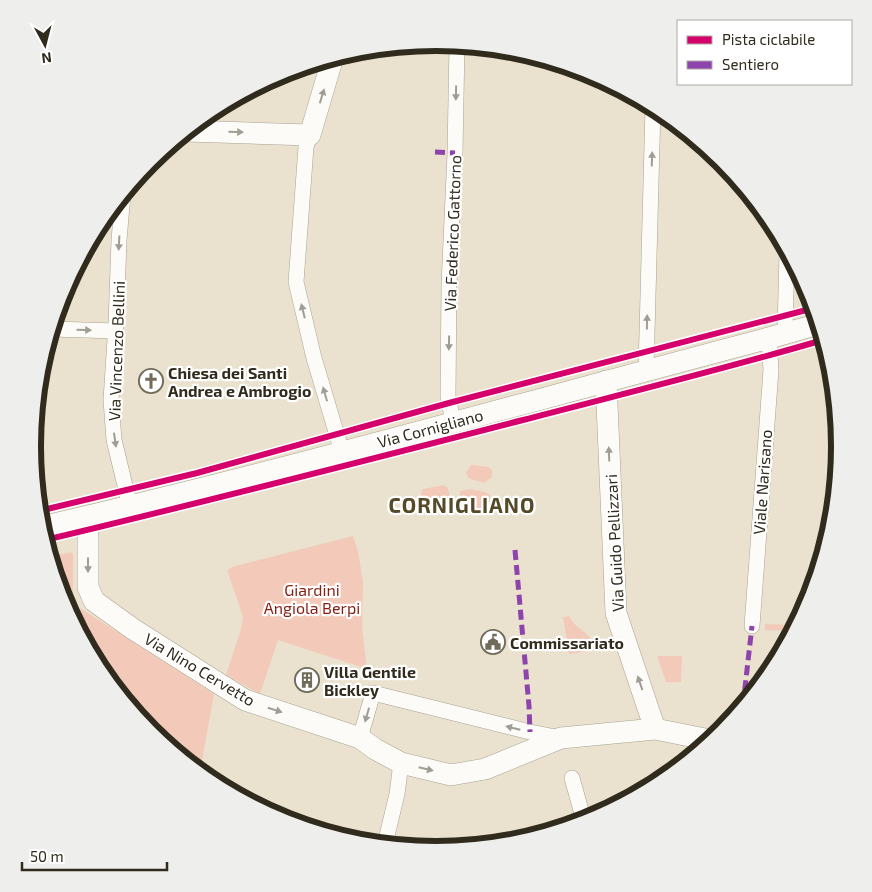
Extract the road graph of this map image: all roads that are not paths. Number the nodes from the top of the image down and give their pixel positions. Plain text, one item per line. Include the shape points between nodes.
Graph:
1 (457, 52) edge
2 (332, 66) edge
3 (653, 117) edge
4 (198, 131) edge
5 (310, 135) junction
6 (122, 208) edge
7 (786, 263) edge
8 (812, 326) edge
9 (59, 329) edge
10 (116, 331) junction
11 (777, 336) junction
12 (646, 370) junction
13 (606, 382) junction
14 (453, 422) junction
15 (342, 452) junction
16 (130, 506) junction
17 (84, 517) junction
18 (49, 525) edge
19 (752, 626) dead end
20 (655, 729) junction
21 (360, 738) junction
22 (561, 738) junction
23 (701, 738) edge
24 (401, 763) junction
25 (572, 778) dead end
26 (582, 813) edge
27 (387, 837) edge

1 -> 14 street, Via Federico Gattorno via 449,285 448,396
5 -> 2 street
12 -> 3 street
4 -> 5 street
15 -> 5 street via 296,282 306,146
6 -> 10 street, Via Vincenzo Bellini
7 - 11 street, Viale Narisano
8 - 11 street, Via Cornigliano
9 -> 10 street
10 -> 16 street, Via Vincenzo Bellini via 111,400 114,440
11 - 12 street, Via Cornigliano
11 - 19 street, Viale Narisano via 771,370
12 - 13 street, Via Cornigliano
13 - 14 street, Via Cornigliano
20 -> 13 street, Via Guido Pellizzari via 616,613
14 - 15 street, Via Cornigliano
15 - 16 street, Via Cornigliano
16 - 17 street, Via Cornigliano
17 - 18 street, Via Cornigliano
17 -> 21 street, Via Nino Cervetto via 88,536 88,587 94,601 245,700
20 - 22 street, Via Nino Cervetto
20 - 23 street, Via Nino Cervetto
22 -> 21 street via 373,693
21 - 24 street, Via Nino Cervetto
24 -> 22 street, Via Nino Cervetto via 451,775 485,769
24 - 27 street
25 - 26 street

